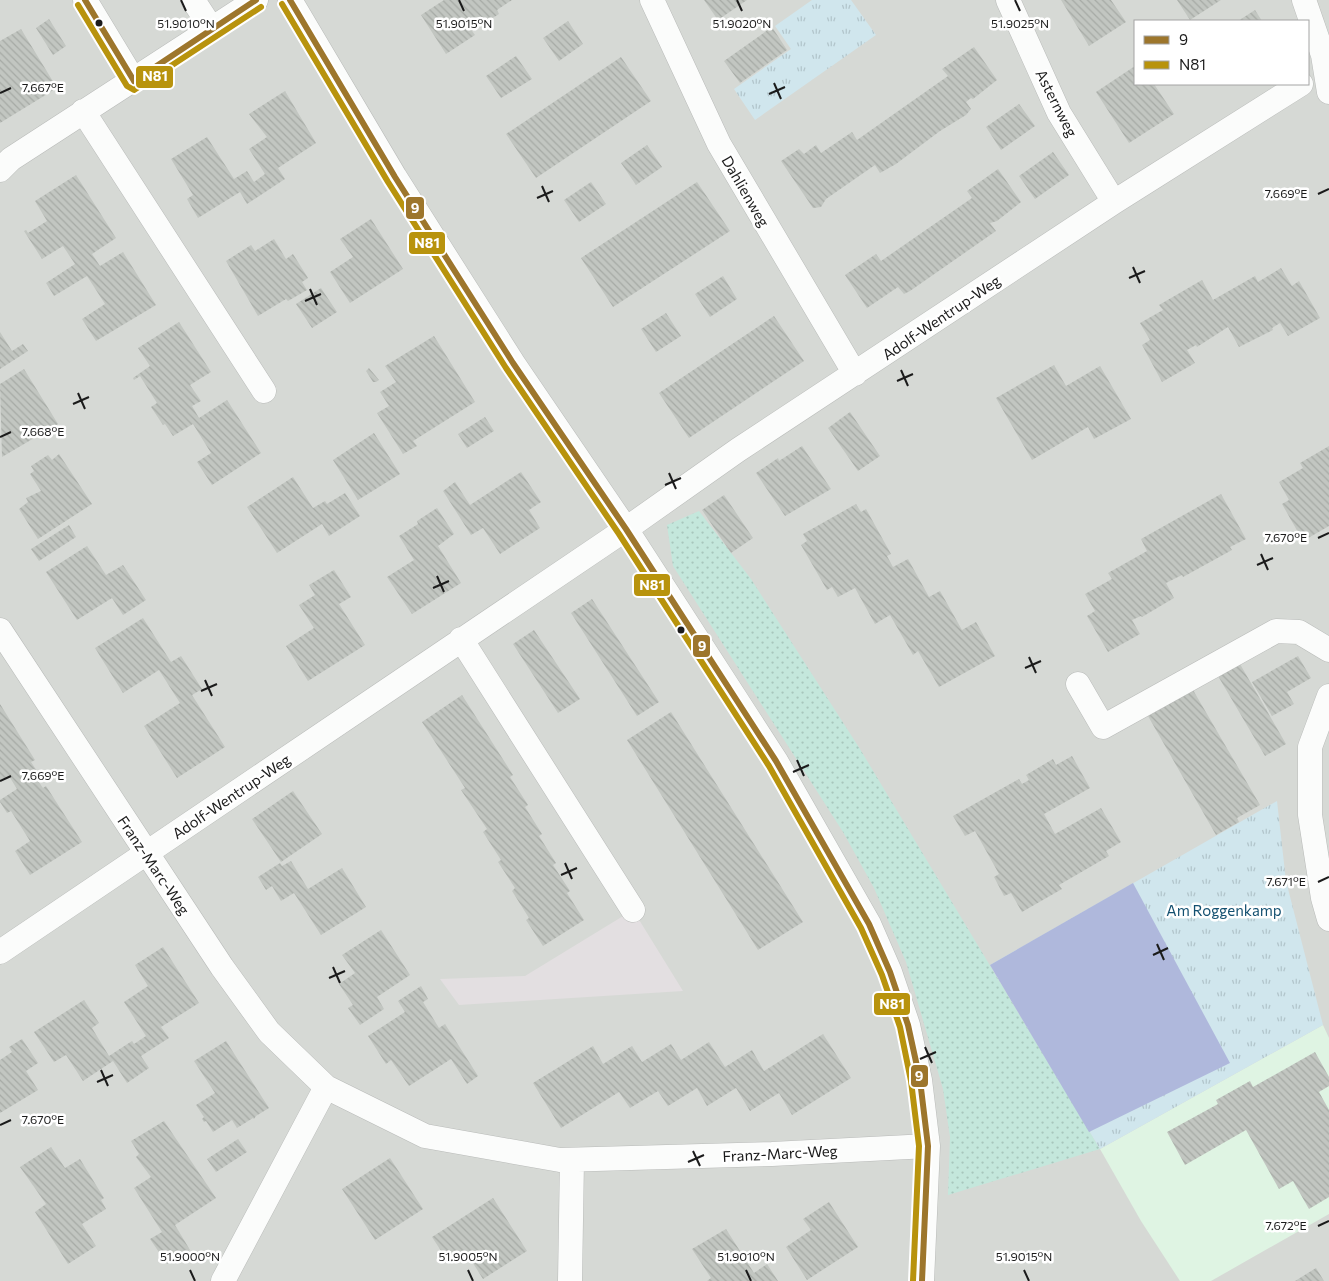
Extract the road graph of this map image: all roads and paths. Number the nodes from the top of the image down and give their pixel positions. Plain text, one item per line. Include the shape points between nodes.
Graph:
1 (85, 0) edge
2 (193, 0) edge
3 (256, 0) edge
4 (290, 0) edge
5 (652, 0) edge
6 (1008, 0) edge
7 (1304, 0) edge
8 (212, 29) junction
9 (1316, 74) edge
10 (134, 80) junction
11 (1299, 85) edge
12 (1329, 92) edge
13 (84, 111) junction
14 (0, 170) edge
15 (1114, 202) junction
16 (855, 374) junction
17 (264, 391) dead end
18 (626, 529) junction
19 (0, 630) edge
20 (461, 639) junction
21 (1329, 650) edge
22 (1078, 684) dead end
23 (1329, 696) edge
24 (147, 853) junction
25 (633, 910) dead end
26 (1329, 919) edge
27 (0, 952) edge
28 (326, 1086) junction
29 (928, 1146) junction
30 (572, 1160) junction
31 (223, 1281) edge
32 (570, 1281) edge
33 (922, 1281) edge

1 - 10 street
2 - 8 street
3 - 8 street
4 - 18 street via 395,177 508,354
5 - 16 street, Dahlienweg via 719,144
6 - 15 street, Asternweg via 1059,113
7 - 9 street via 1323,55
8 - 10 street
9 - 12 street
10 - 13 street
11 - 15 street, Adolf-Wentrup-Weg
13 - 14 street via 11,159
13 - 17 street
15 - 16 street, Adolf-Wentrup-Weg
16 - 18 street, Adolf-Wentrup-Weg via 738,450
18 - 20 street, Adolf-Wentrup-Weg
18 - 29 street via 776,761 868,924 890,972 908,1025 920,1080
19 - 24 street, Franz-Marc-Weg
20 - 24 street, Adolf-Wentrup-Weg
20 - 25 street
21 - 22 street via 1299,632 1276,631 1103,727
23 - 26 street via 1310,747 1310,815
24 - 27 street, Adolf-Wentrup-Weg
24 - 28 street, Franz-Marc-Weg via 269,1032
28 - 30 street, Franz-Marc-Weg via 425,1136
28 - 31 street
29 - 30 street, Franz-Marc-Weg
29 - 33 street
30 - 32 street

